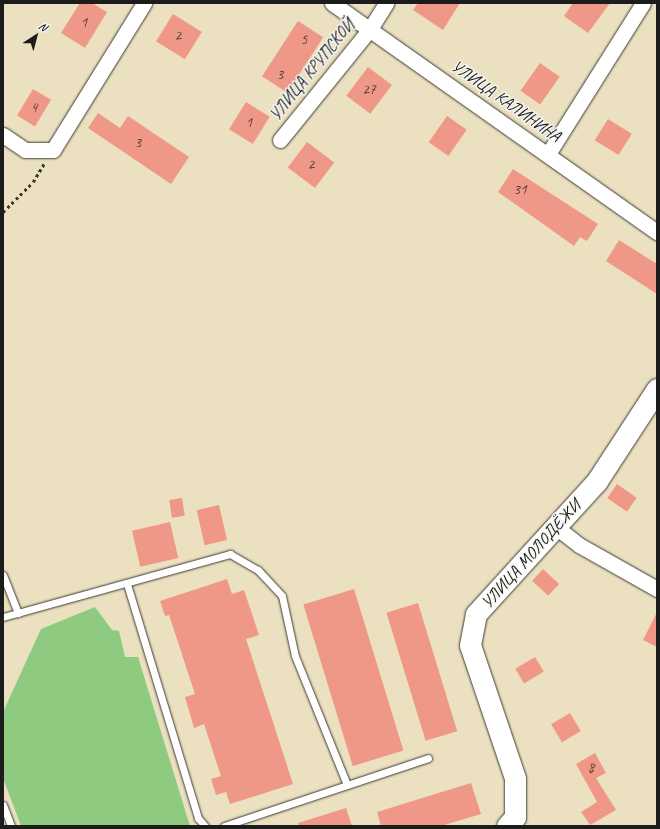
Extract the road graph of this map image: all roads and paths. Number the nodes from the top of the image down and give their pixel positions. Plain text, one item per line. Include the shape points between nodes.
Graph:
1 (144, 3) edge
2 (332, 3) edge
3 (386, 3) edge
4 (643, 3) edge
5 (370, 29) junction
6 (3, 135) edge
7 (280, 140) dead end
8 (53, 150) junction
9 (548, 154) junction
10 (3, 212) edge
11 (657, 232) edge
12 (657, 390) edge
13 (556, 527) junction
14 (3, 576) edge
15 (127, 584) junction
16 (657, 589) edge
17 (18, 613) junction
18 (3, 617) edge
19 (428, 758) dead end
20 (347, 785) junction
21 (3, 805) edge
22 (11, 826) edge
23 (204, 826) edge
24 (224, 826) edge
25 (507, 826) edge

1 - 8 street
2 - 5 street, УЛИЦА КАЛИНИНА
3 - 5 street, УЛИЦА КРУПСКОЙ
4 - 9 street
5 - 7 street, УЛИЦА КРУПСКОЙ
5 - 9 street, УЛИЦА КАЛИНИНА
6 - 8 street via 25,150
8 - 10 path via 33,182
9 - 11 street, УЛИЦА КАЛИНИНА
12 - 13 main road, УЛИЦА МОЛОДЁЖИ via 597,481
13 - 16 street via 579,545
13 - 25 main road, УЛИЦА МОЛОДЁЖИ via 476,614 470,645 515,778 516,817
14 - 17 lane
15 - 17 lane
15 - 20 lane via 230,554 258,570 282,596 295,656
15 - 23 lane via 198,818
17 - 18 lane
19 - 20 lane
20 - 24 lane
21 - 22 lane

